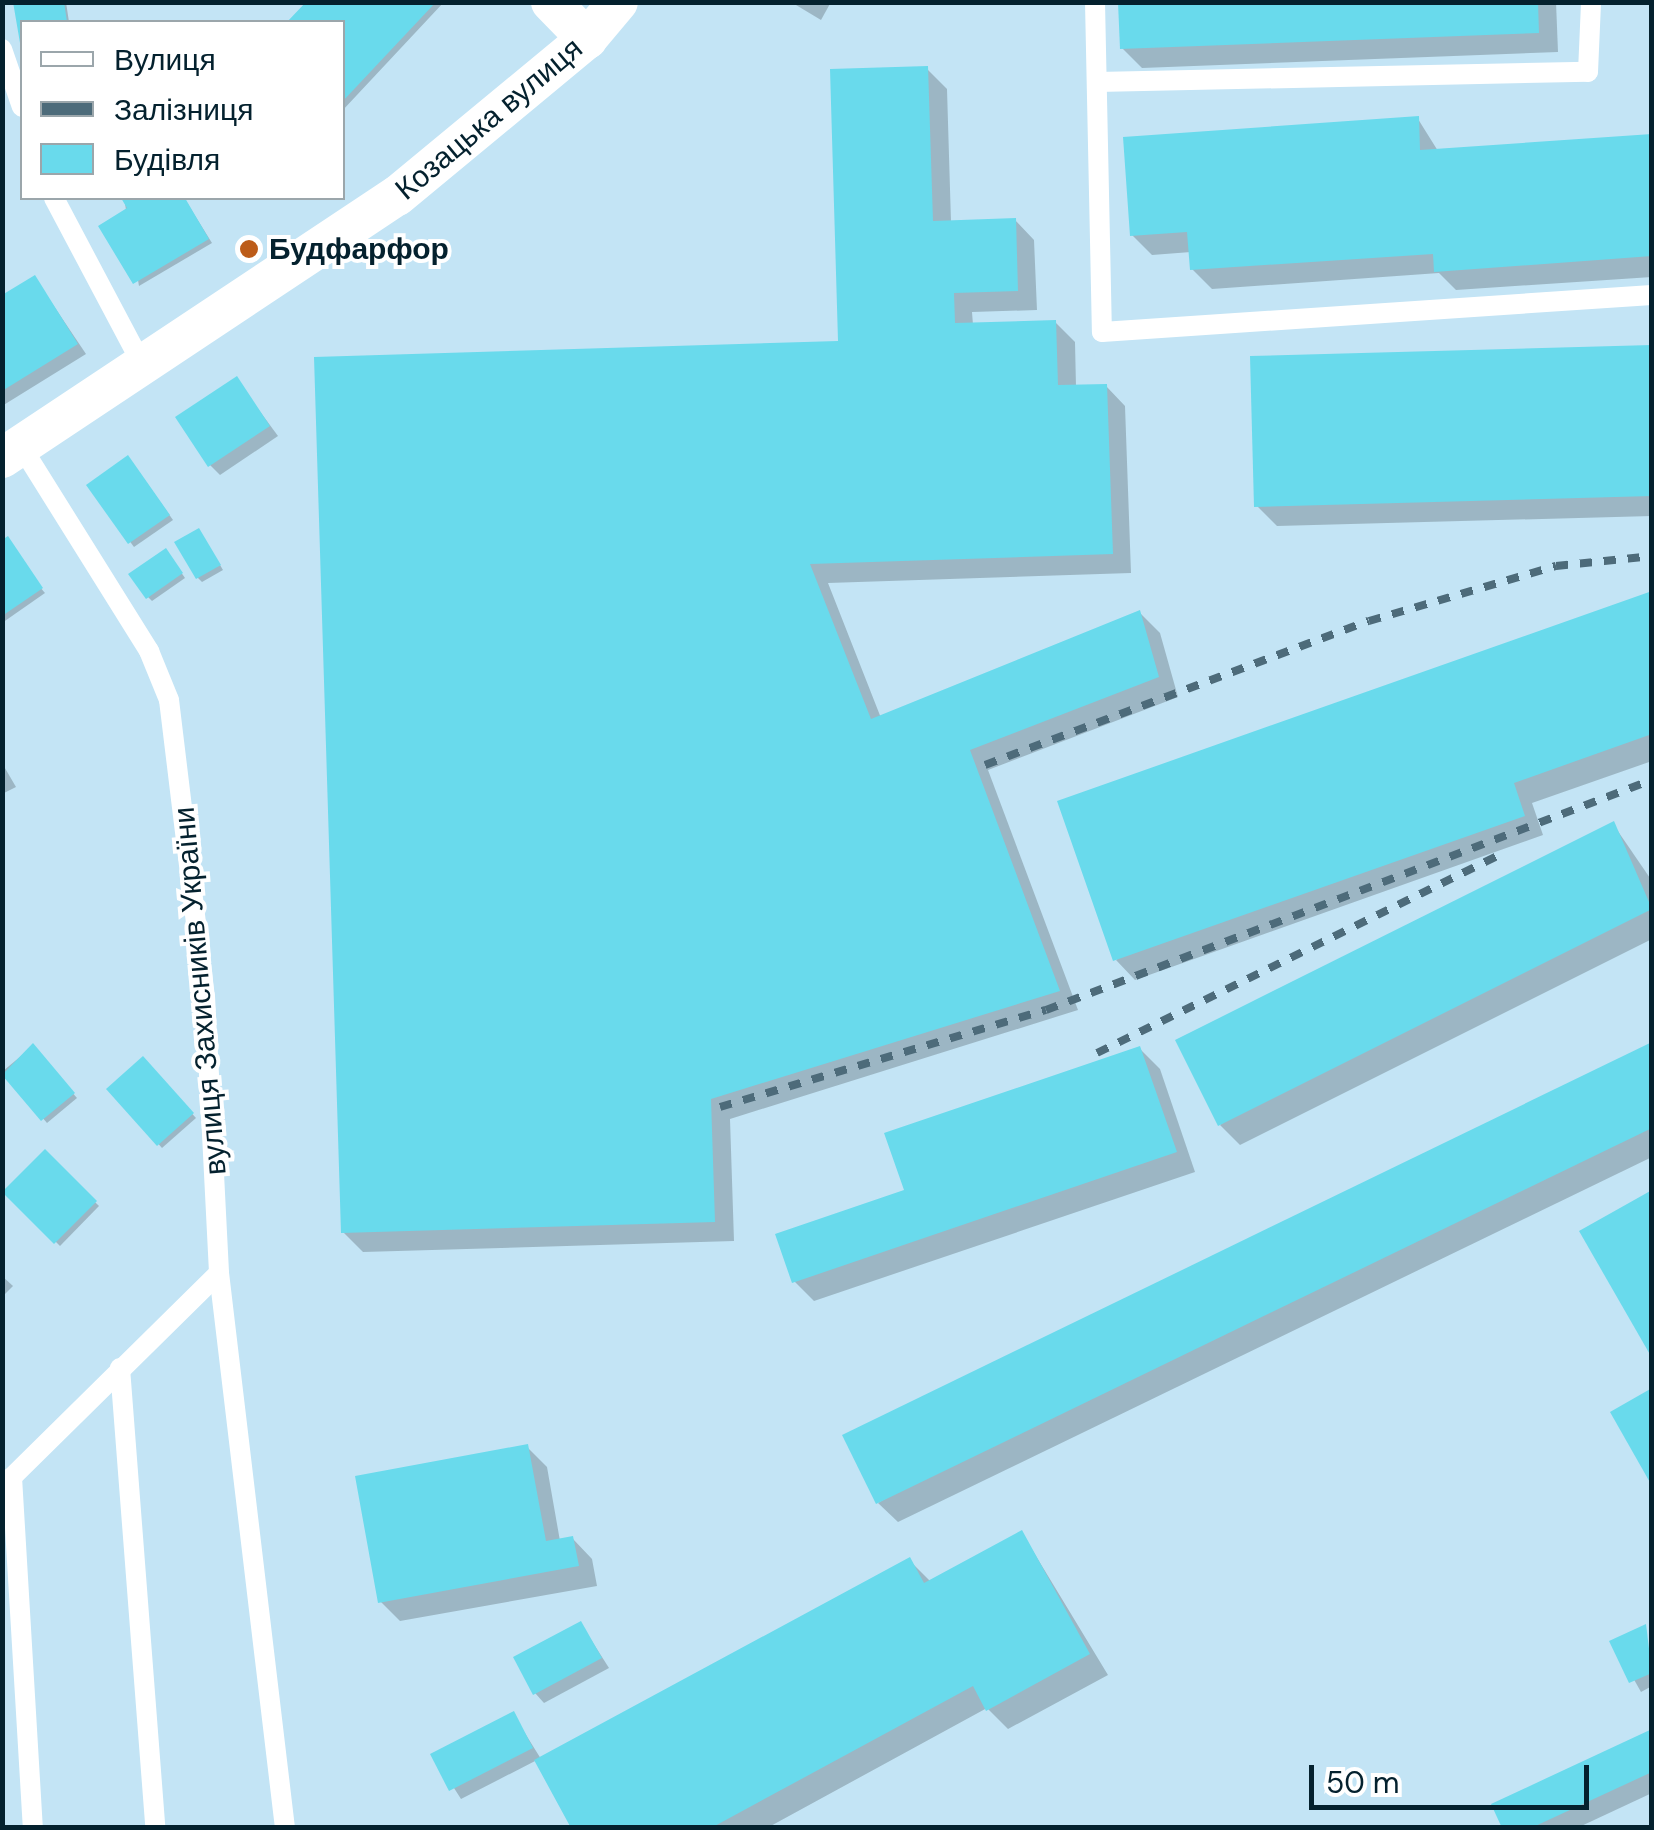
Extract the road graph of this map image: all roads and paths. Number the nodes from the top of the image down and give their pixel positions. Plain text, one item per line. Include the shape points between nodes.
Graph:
1 (552, 2) edge
2 (618, 2) edge
3 (1095, 2) edge
4 (1591, 2) edge
5 (587, 39) junction
6 (2, 49) edge
7 (1097, 82) junction
8 (20, 100) edge
9 (55, 200) edge
10 (1652, 295) edge
11 (143, 366) junction
12 (12, 452) edge
13 (219, 1273) junction
14 (120, 1368) junction
15 (7, 1482) edge
16 (33, 1828) edge
17 (155, 1828) edge
18 (285, 1828) edge

1 - 5 street
2 - 5 street, Козацька вулиця
3 - 7 lane
4 - 7 lane via 1588,72
5 - 11 street, Козацька вулиця via 397,196
6 - 8 lane
7 - 10 lane via 1102,332
9 - 11 lane
11 - 12 street, Козацька вулиця
12 - 13 lane, вулиця Захисників України via 149,650 169,700 206,996
13 - 14 lane
13 - 18 lane, вулиця Захисників України
14 - 15 lane
14 - 17 lane
15 - 16 lane

